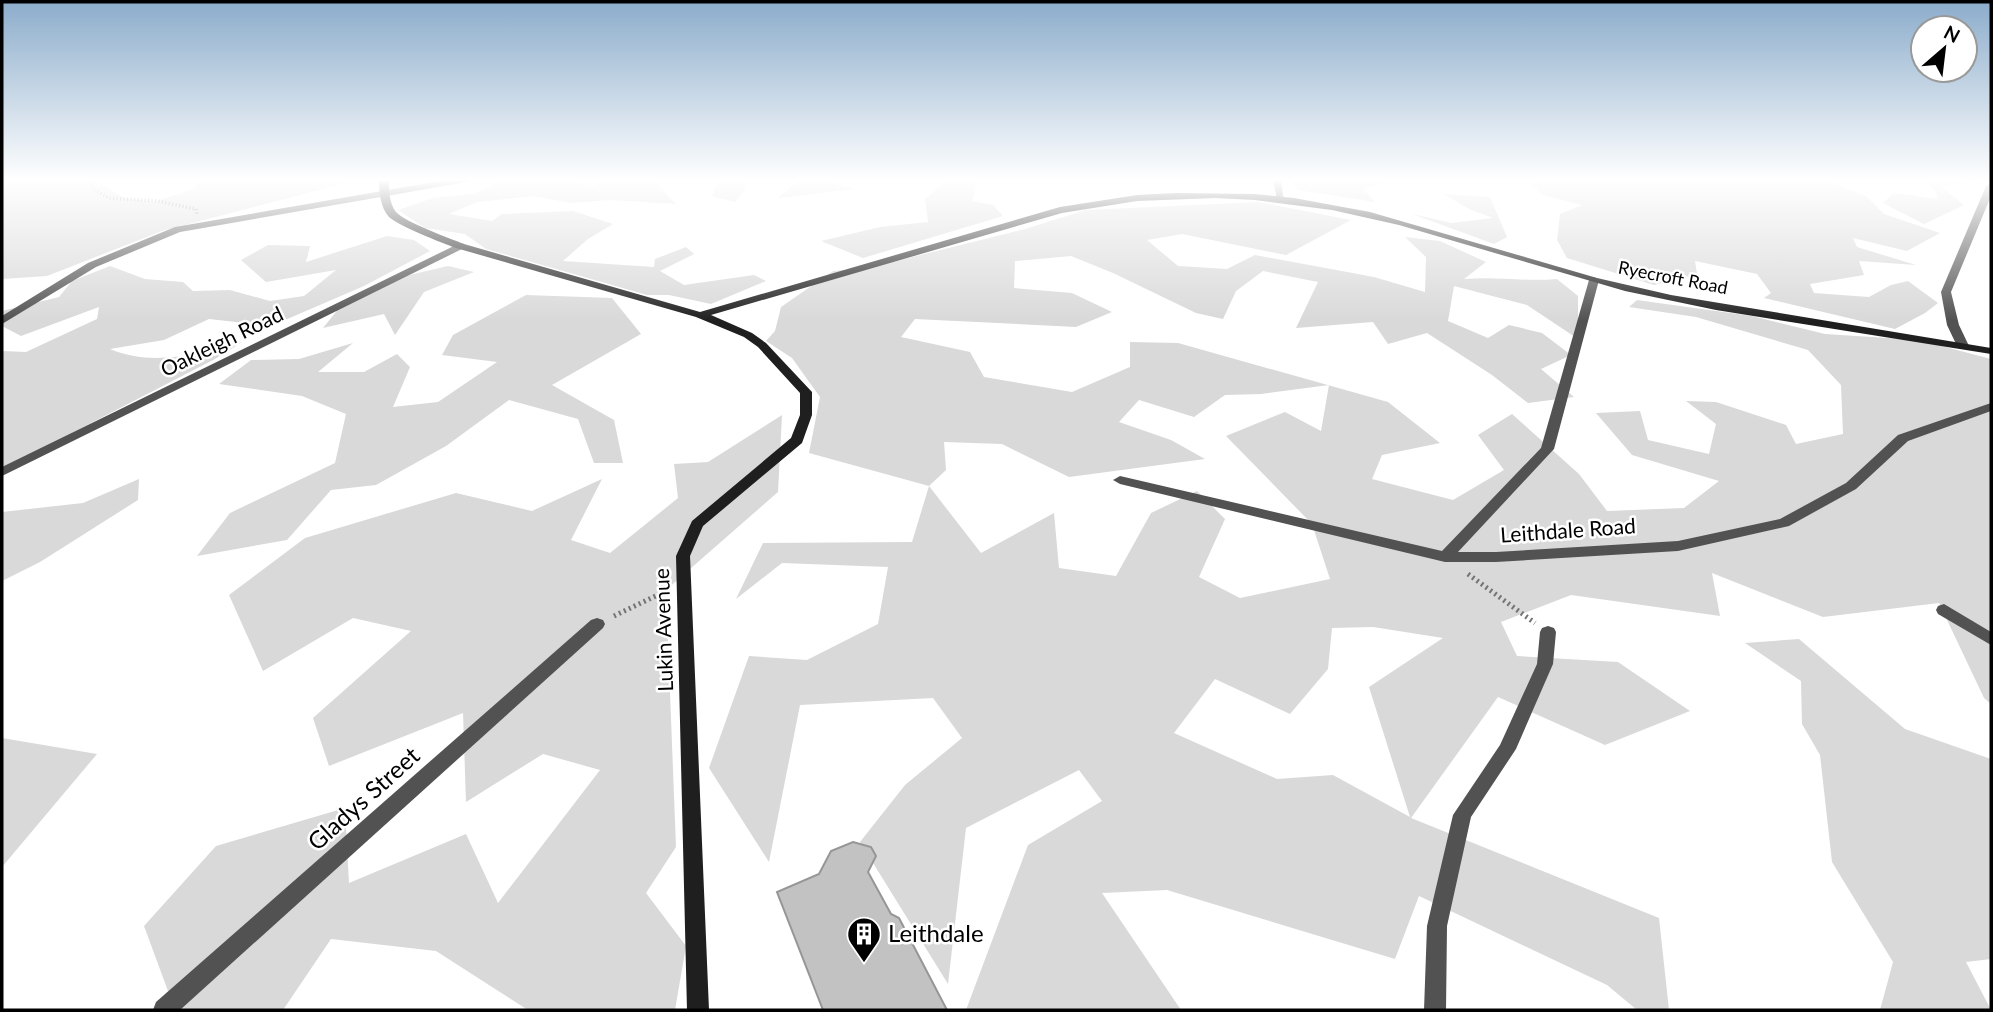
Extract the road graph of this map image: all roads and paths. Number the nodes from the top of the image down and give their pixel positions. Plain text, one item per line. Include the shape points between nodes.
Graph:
1 (191, 226) edge
2 (414, 226) edge
3 (1009, 226) edge
4 (1408, 226) edge
5 (1974, 226) edge
6 (460, 246) junction
7 (1594, 280) junction
8 (700, 315) junction
9 (2, 321) edge
10 (1963, 345) junction
11 (1991, 351) edge
12 (1991, 407) edge
13 (2, 472) edge
14 (1120, 480) dead end
15 (1445, 558) junction
16 (683, 583) junction
17 (1944, 610) dead end
18 (597, 624) joint
19 (1548, 632) joint
20 (1991, 639) edge
21 (164, 1010) edge
22 (698, 1010) edge
23 (1435, 1010) edge

1 - 9 street via 92,265
2 - 6 street
3 - 8 street, Ryecroft Road
4 - 7 street, Ryecroft Road
5 - 10 street via 1946,292 1952,325
6 - 8 street
6 - 13 street, Oakleigh Road
7 - 10 street, Ryecroft Road via 1662,296
7 - 15 street via 1547,449
8 - 16 street, Lukin Avenue via 762,345 806,392 806,415 797,440 697,524 682,556
10 - 11 street, Ryecroft Road
12 - 15 street, Leithdale Road via 1903,438 1851,486 1784,523 1678,545
14 - 15 street, Leithdale Road
15 - 19 path
16 - 18 path
16 - 22 street, Lukin Avenue
17 - 20 street
18 - 21 street, Gladys Street
19 - 23 street via 1545,664 1507,749 1462,815 1437,926

